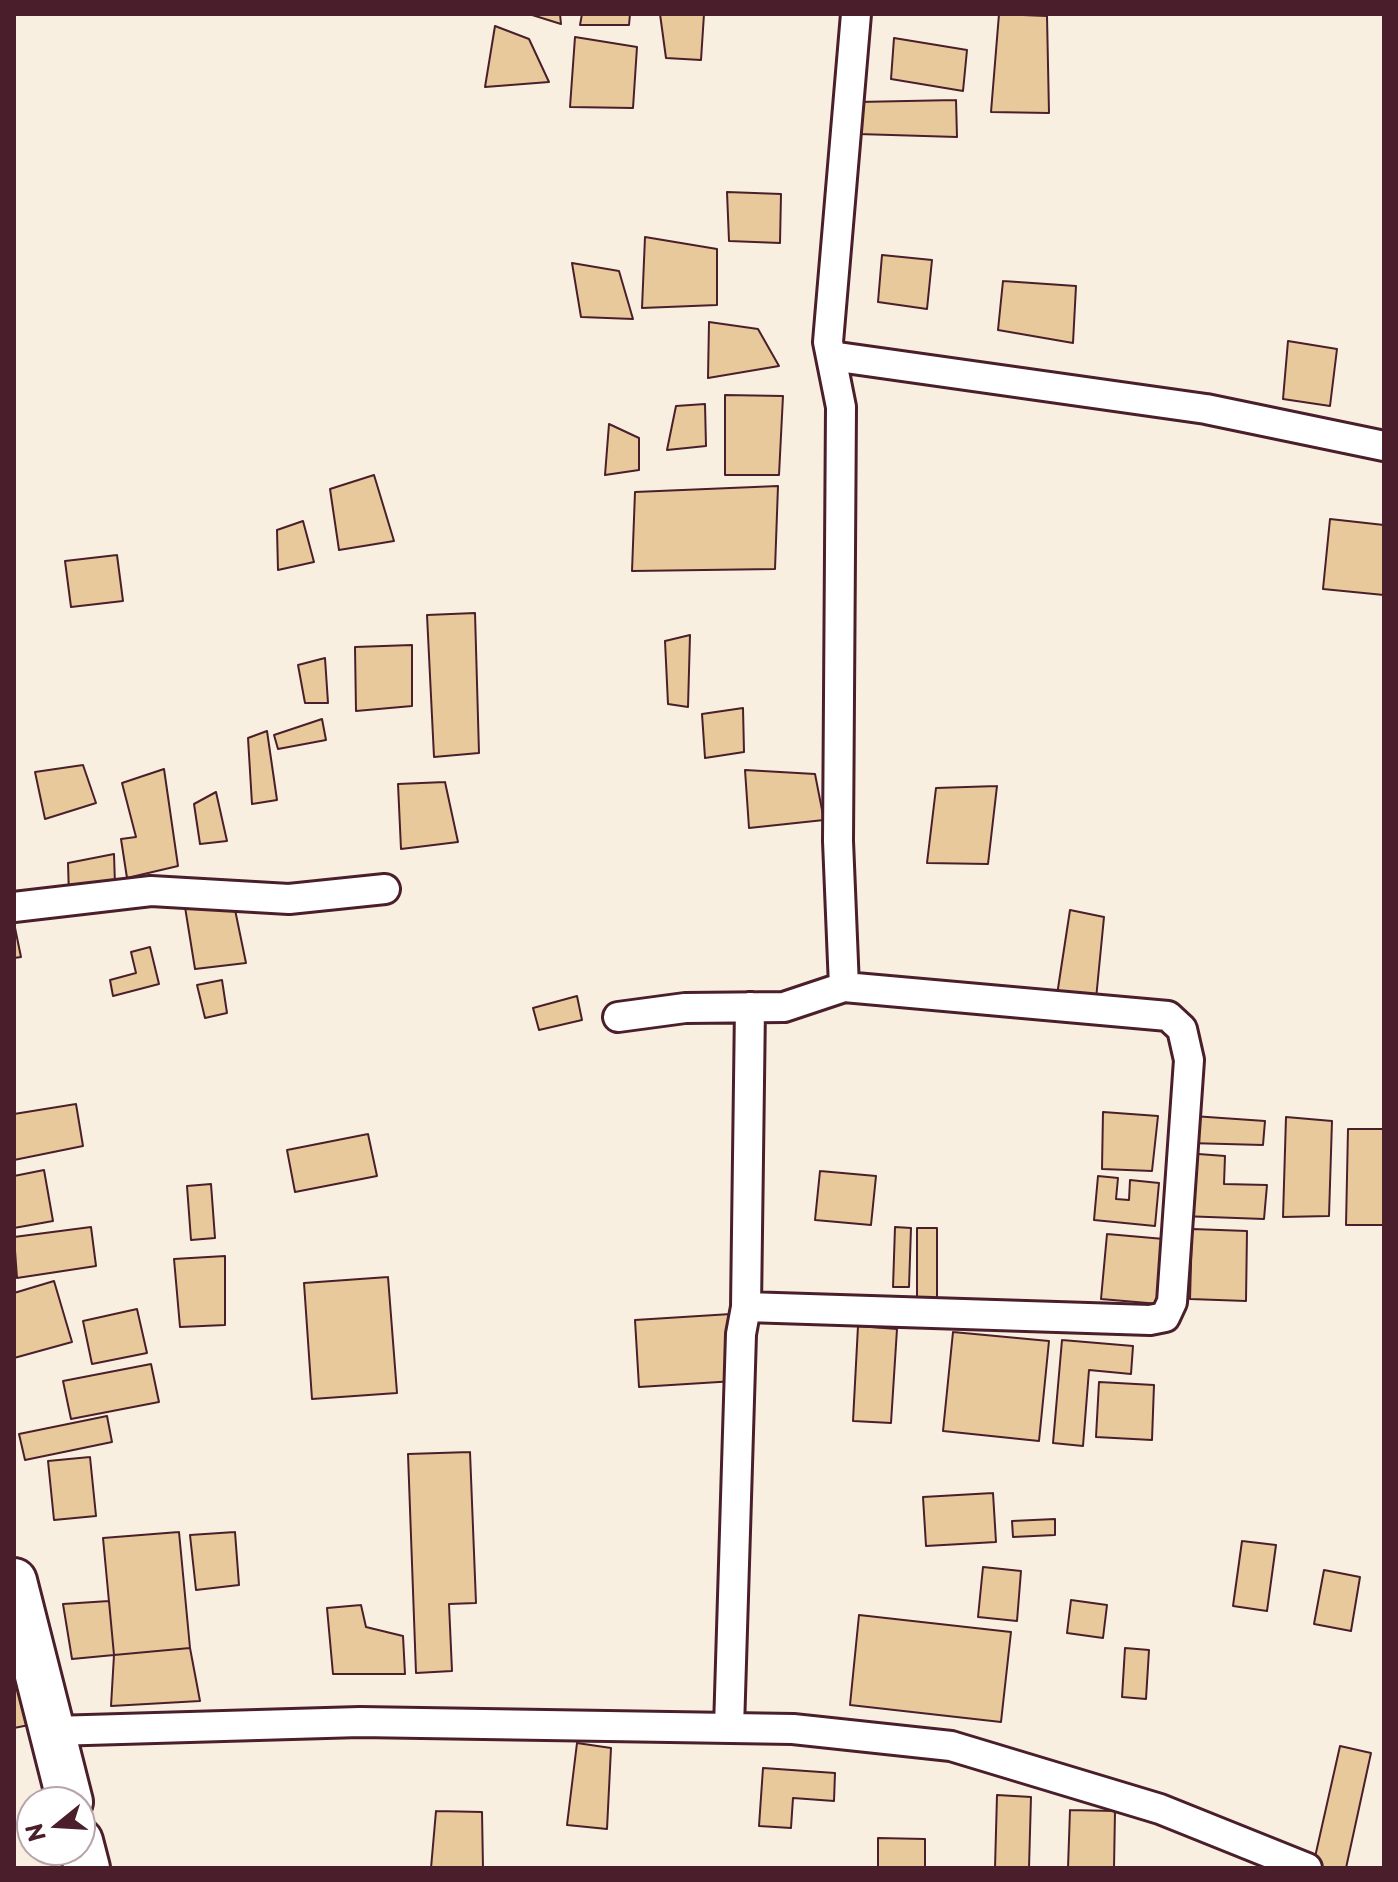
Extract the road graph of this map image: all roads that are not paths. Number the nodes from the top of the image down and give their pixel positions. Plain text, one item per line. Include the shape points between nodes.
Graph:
1 (856, 14) edge
2 (831, 356) junction
3 (1384, 446) edge
4 (385, 889) dead end
5 (14, 907) edge
6 (844, 987) junction
7 (750, 1007) junction
8 (618, 1017) dead end
9 (746, 1307) junction
10 (14, 1581) edge
11 (729, 1728) junction
12 (53, 1731) junction
13 (66, 1786) edge
14 (1307, 1868) edge

1 - 2 street via 828,342
2 - 3 street via 1206,409
2 - 6 street via 841,407 838,841
4 - 5 street via 289,899 151,891
6 - 7 street via 784,1007
6 - 9 street via 1168,1016 1182,1029 1189,1060 1172,1302 1165,1317 1150,1320
7 - 8 street
7 - 9 street
9 - 11 street
10 - 12 main road
11 - 12 street via 360,1722
11 - 14 street via 793,1729 951,1746 1160,1809
12 - 13 main road

